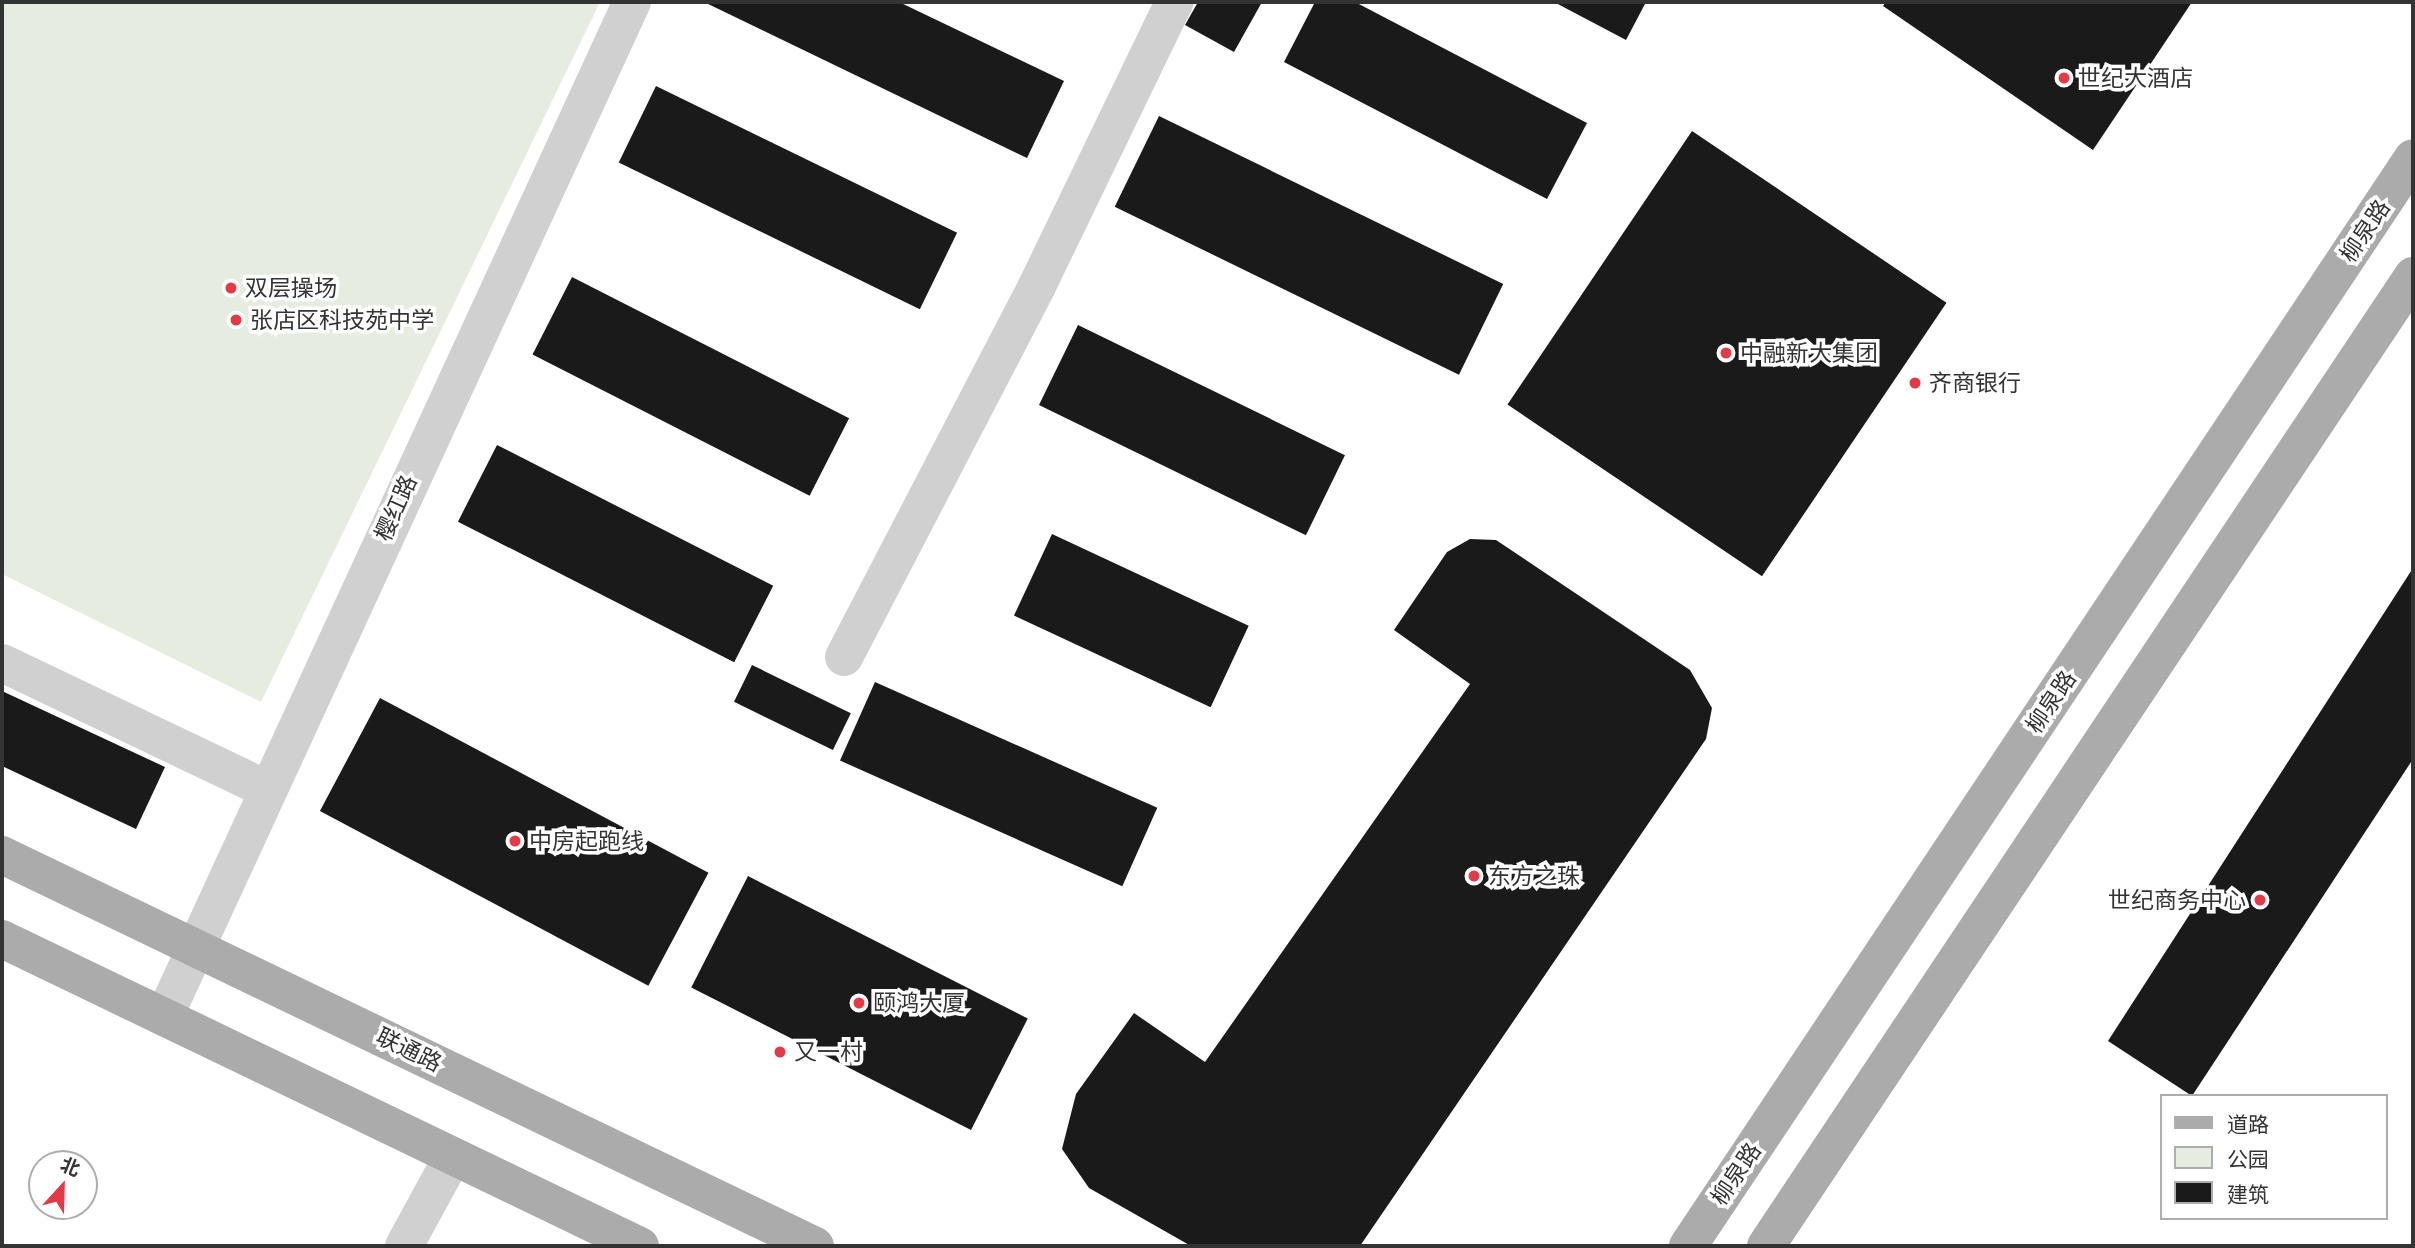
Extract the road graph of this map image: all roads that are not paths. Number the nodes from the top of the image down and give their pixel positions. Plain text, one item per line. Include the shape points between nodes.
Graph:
1 (632, 2) edge
2 (1174, 2) edge
3 (2413, 158) edge
4 (2413, 276) edge
5 (844, 657) dead end
6 (2, 663) edge
7 (268, 790) junction
8 (2, 855) edge
9 (2, 939) edge
10 (196, 948) junction
11 (164, 1017) junction
12 (453, 1156) junction
13 (404, 1246) edge
14 (640, 1246) edge
15 (816, 1246) edge
16 (1688, 1246) edge
17 (1766, 1246) edge

1 - 7 street, 樱红路
2 - 5 street via 1036,288
3 - 16 main road, 柳泉路
4 - 17 main road
6 - 7 street
7 - 10 street, 樱红路
8 - 10 main road, 联通路
9 - 11 main road
10 - 11 street, 樱红路
10 - 15 main road, 联通路
11 - 12 main road
12 - 13 street
12 - 14 main road

